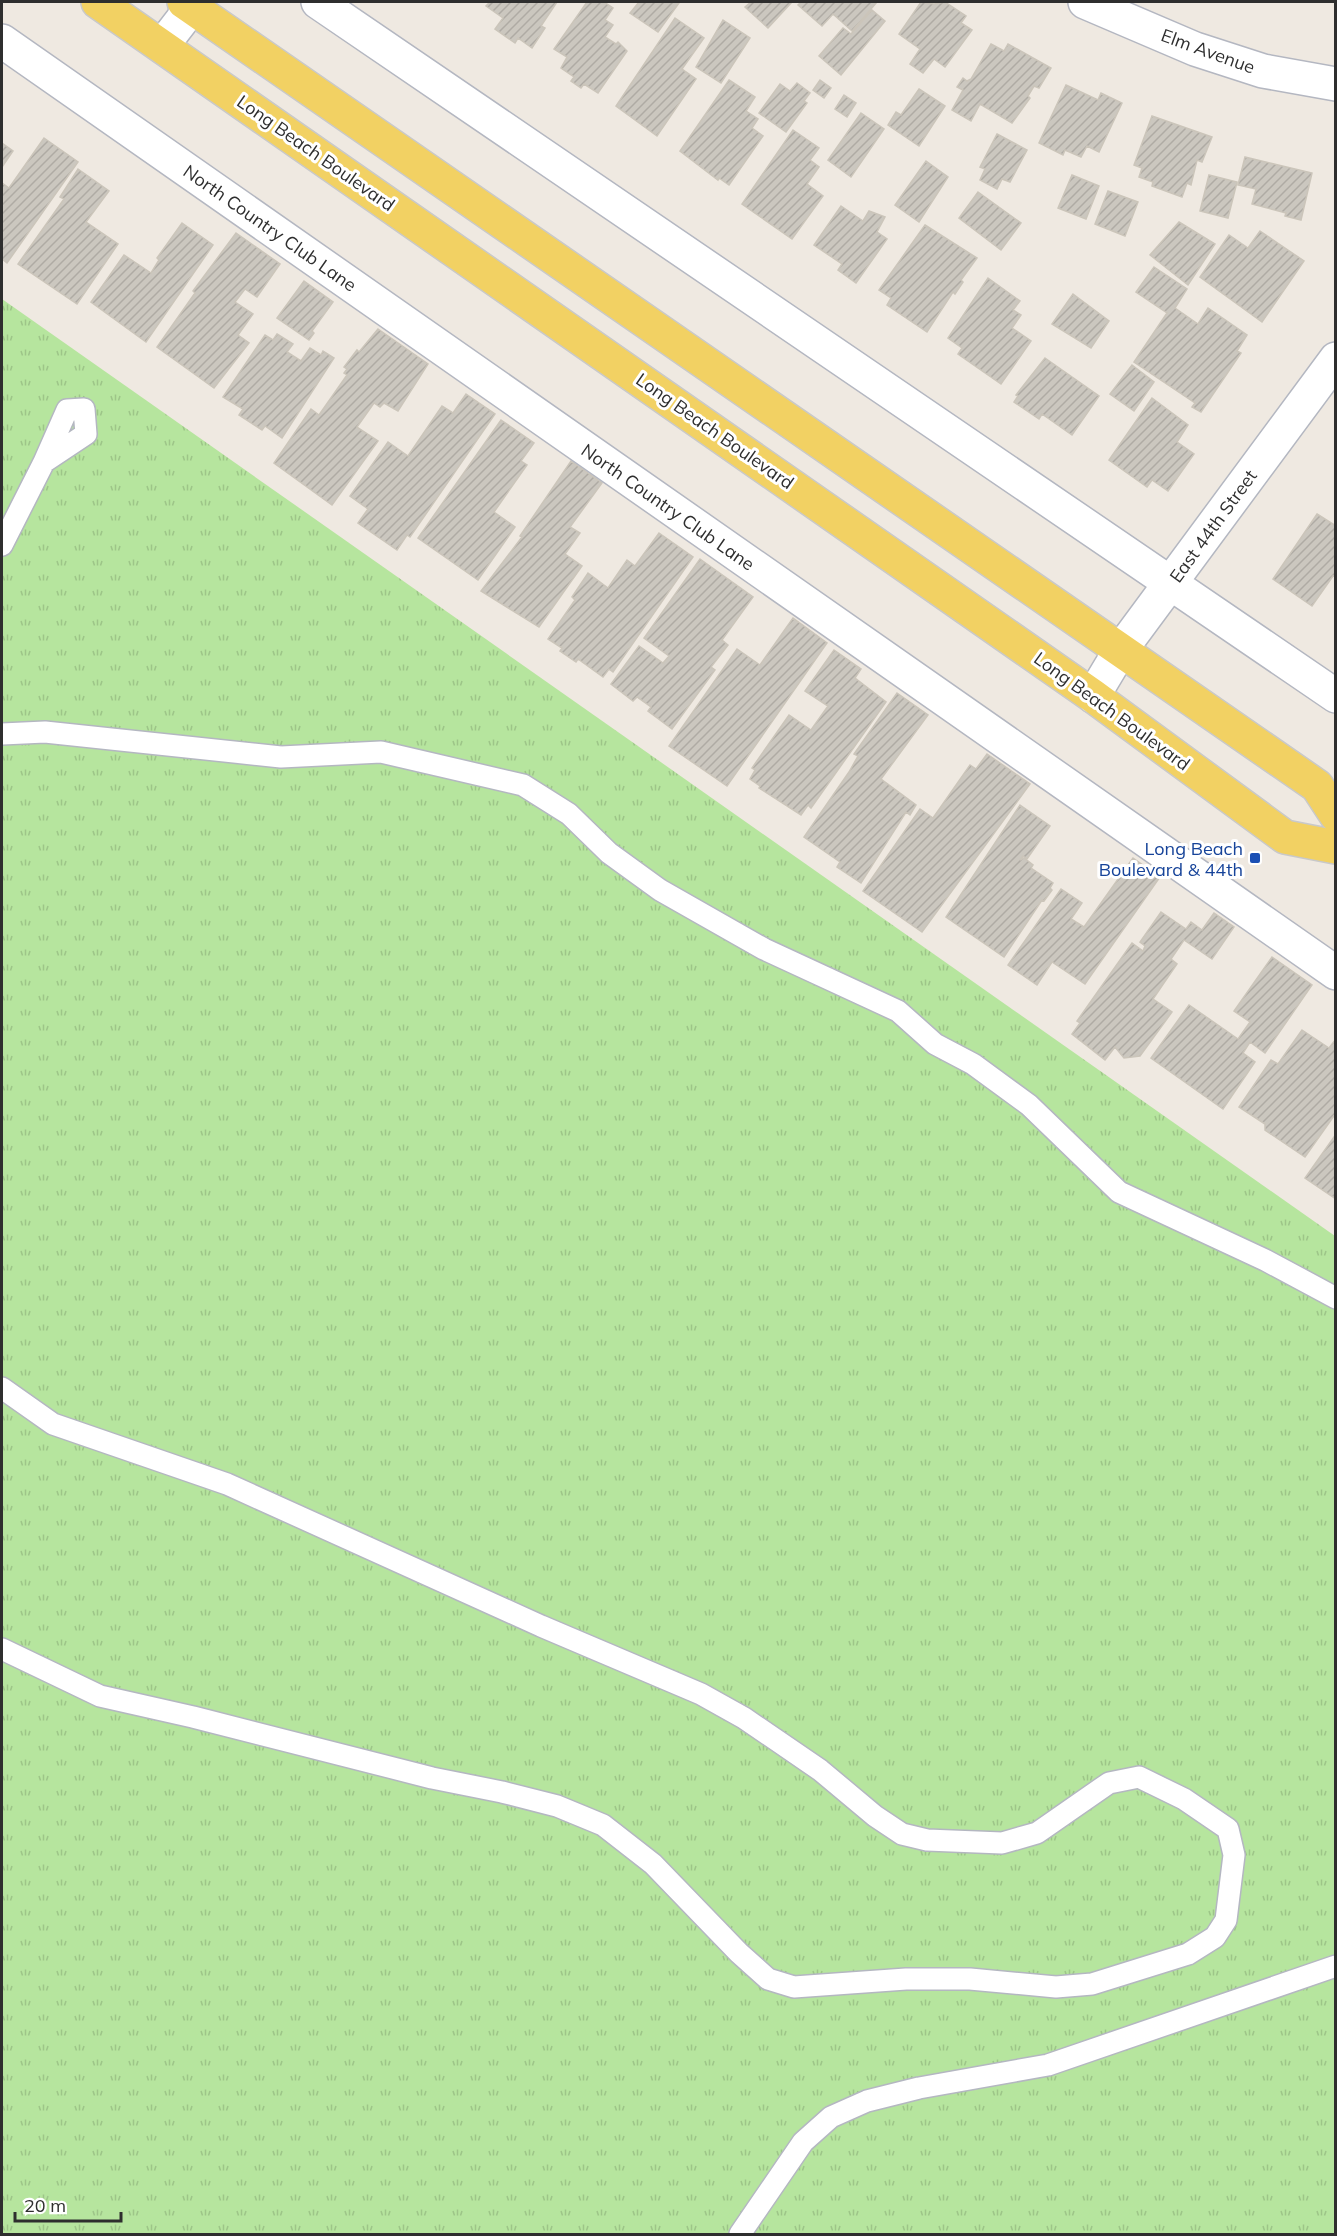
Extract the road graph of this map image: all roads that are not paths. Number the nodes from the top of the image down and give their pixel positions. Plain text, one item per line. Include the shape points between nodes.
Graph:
1 (99, 2) edge
2 (318, 2) edge
3 (1085, 2) edge
4 (191, 3) edge
5 (2, 41) edge
6 (162, 46) junction
7 (1335, 84) edge
8 (1335, 359) edge
9 (44, 462) dead end
10 (2, 545) edge
11 (1170, 585) junction
12 (1120, 651) junction
13 (1093, 696) junction
14 (1335, 696) edge
15 (2, 734) edge
16 (1335, 815) edge
17 (1335, 847) edge
18 (1335, 973) edge
19 (1335, 1298) edge
20 (2, 1388) edge
21 (2, 1649) edge
22 (1335, 1966) edge
23 (740, 2235) edge

1 - 6 main road, Long Beach Boulevard
2 - 11 street
3 - 7 street, Elm Avenue via 1196,49 1263,70
4 - 6 street
4 - 12 main road
5 - 18 street, North Country Club Lane
6 - 13 main road, Long Beach Boulevard
8 - 11 street, East 44th Street
9 - 10 lane
11 - 12 street, East 44th Street
11 - 14 street
12 - 13 street, East 44th Street
12 - 16 main road via 1317,786
13 - 17 main road, Long Beach Boulevard via 1285,837
15 - 19 lane via 45,732 281,757 381,752 523,785 569,814 609,853 660,890 764,949 898,1011 936,1044 973,1064 1029,1105 1119,1192 1265,1260
20 - 21 lane via 53,1424 227,1484 701,1694 812,1764 902,1834 927,1840 1002,1843 1037,1833 1109,1783 1139,1777 1184,1799 1228,1829 1234,1855 1226,1920 1215,1937 1188,1954 1092,1983 1056,1987 970,1979 906,1979 794,1987 768,1979 653,1864 603,1825 535,1800 100,1696
22 - 23 lane via 1048,2065 919,2088 867,2101 831,2117 803,2142

